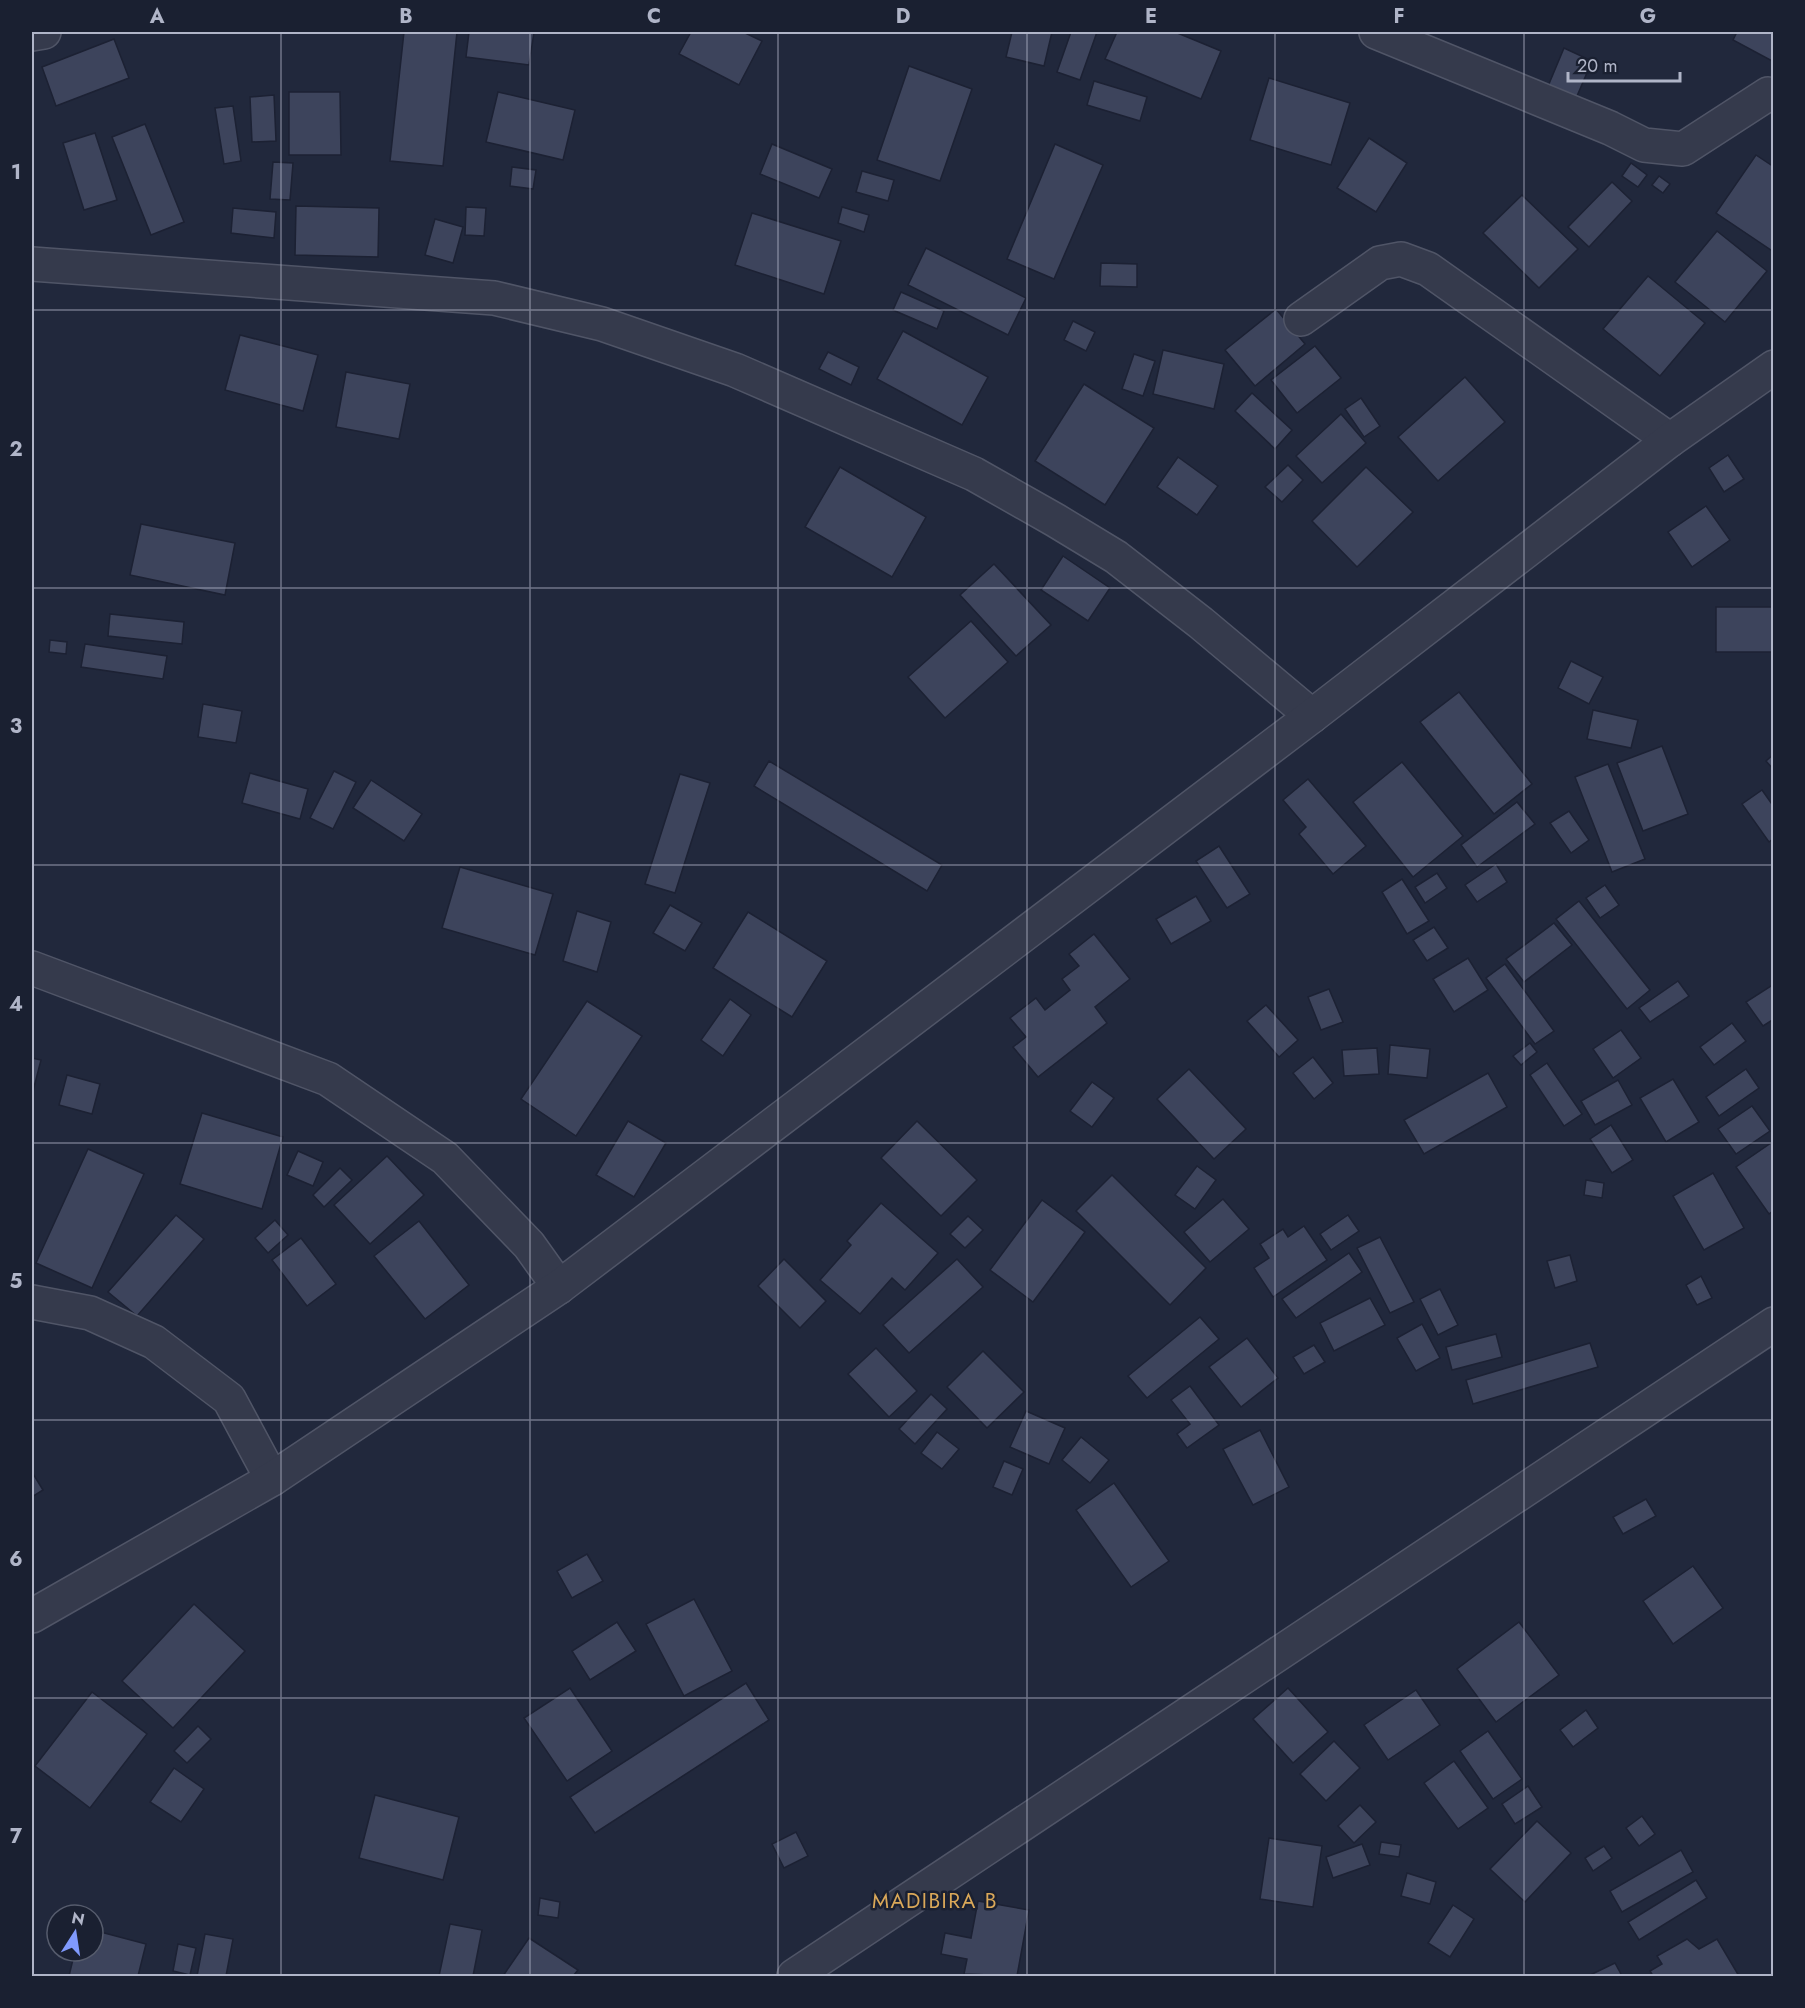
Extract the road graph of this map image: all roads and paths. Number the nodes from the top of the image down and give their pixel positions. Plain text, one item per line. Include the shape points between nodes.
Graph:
1 (44, 32) edge
2 (1376, 32) edge
3 (32, 34) edge
4 (1768, 94) dead end
5 (32, 264) edge
6 (1301, 319) dead end
7 (1773, 367) edge
8 (1670, 440) junction
9 (1312, 716) junction
10 (32, 968) edge
11 (559, 1287) junction
12 (32, 1302) edge
13 (1773, 1324) edge
14 (272, 1479) junction
15 (32, 1616) edge
16 (794, 1977) edge

1 - 3 street
2 - 4 street via 1644,145 1683,149
5 - 9 street via 494,298 602,324 735,370 974,474 1056,520 1116,556
6 - 8 street via 1380,263 1401,259 1428,269
7 - 8 street
8 - 9 street
9 - 11 street
10 - 11 street via 328,1079 445,1158 529,1245
11 - 14 street
12 - 14 street via 90,1313 154,1342 229,1399
13 - 16 street
14 - 15 street

